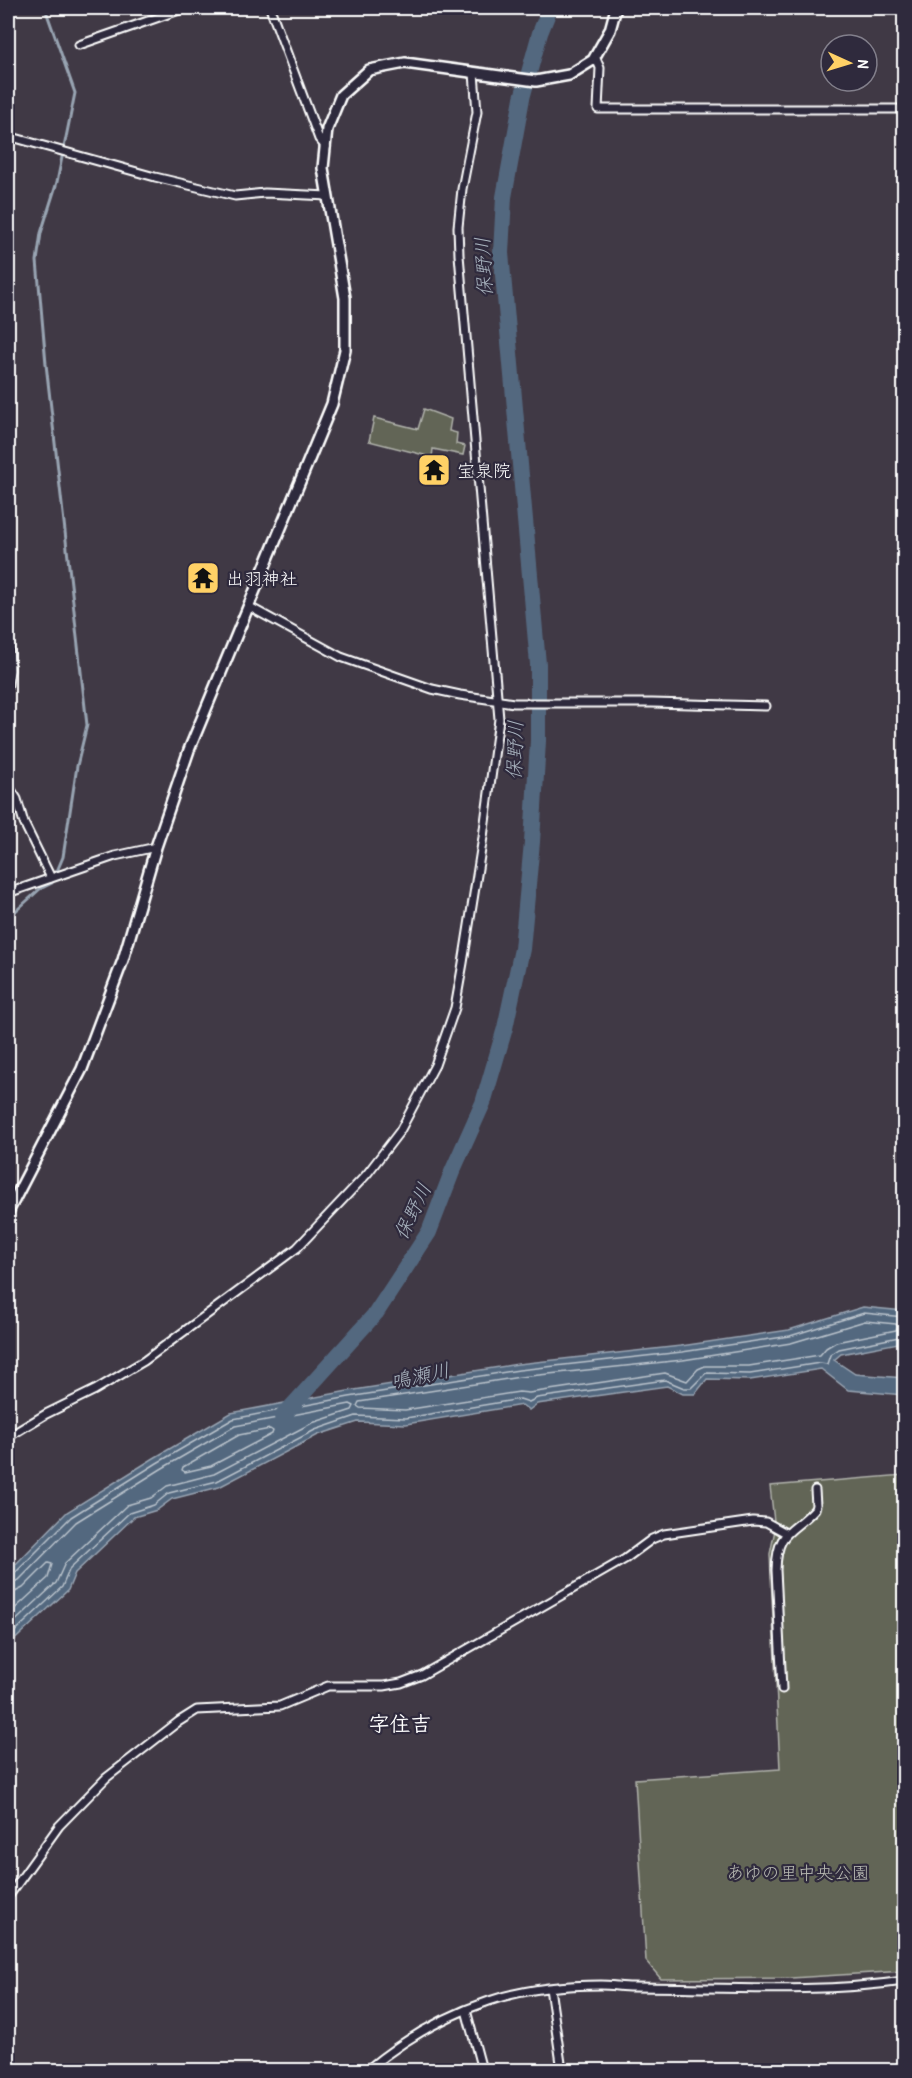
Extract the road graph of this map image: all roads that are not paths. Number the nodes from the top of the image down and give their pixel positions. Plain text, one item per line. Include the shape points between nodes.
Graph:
1 (184, 8) edge
2 (270, 8) edge
3 (616, 8) edge
4 (79, 45) dead end
5 (595, 56) junction
6 (474, 73) junction
7 (904, 109) edge
8 (8, 136) edge
9 (326, 147) junction
10 (328, 196) junction
11 (249, 606) junction
12 (8, 610) edge
13 (8, 685) edge
14 (498, 700) junction
15 (766, 706) dead end
16 (8, 785) edge
17 (156, 847) junction
18 (51, 878) junction
19 (8, 893) edge
20 (8, 1212) edge
21 (8, 1437) edge
22 (815, 1490) dead end
23 (786, 1533) junction
24 (782, 1689) dead end
25 (8, 1897) edge
26 (904, 1981) edge
27 (550, 1988) junction
28 (466, 2010) junction
29 (367, 2070) edge
30 (482, 2070) edge
31 (562, 2070) edge

1 - 4 street
2 - 9 street via 319,139
3 - 5 street via 610,30
5 - 6 street via 569,75 536,81
5 - 7 street via 600,68 598,109
6 - 9 street via 405,63 369,70 341,95 327,129
6 - 14 street via 477,112 462,189 459,255
8 - 10 street via 235,196
9 - 10 street via 323,168
10 - 11 street via 345,298 345,350 332,404
11 - 14 street via 341,657 432,689
11 - 17 street via 189,750
12 - 13 street
14 - 15 street via 574,705
14 - 21 street via 499,719 483,837 454,1008 435,1065 400,1131 367,1174 297,1248 144,1361
16 - 18 street
17 - 18 street
17 - 20 street via 123,960 82,1069
18 - 19 street
22 - 23 street via 815,1509
23 - 24 street via 779,1543 776,1562
23 - 25 street via 766,1522 753,1521 664,1534 422,1675 401,1683 328,1686 280,1706 197,1710 106,1778 59,1826
26 - 27 street via 783,1989 602,1985
27 - 28 street
27 - 31 street
28 - 29 street via 407,2040
28 - 30 street

